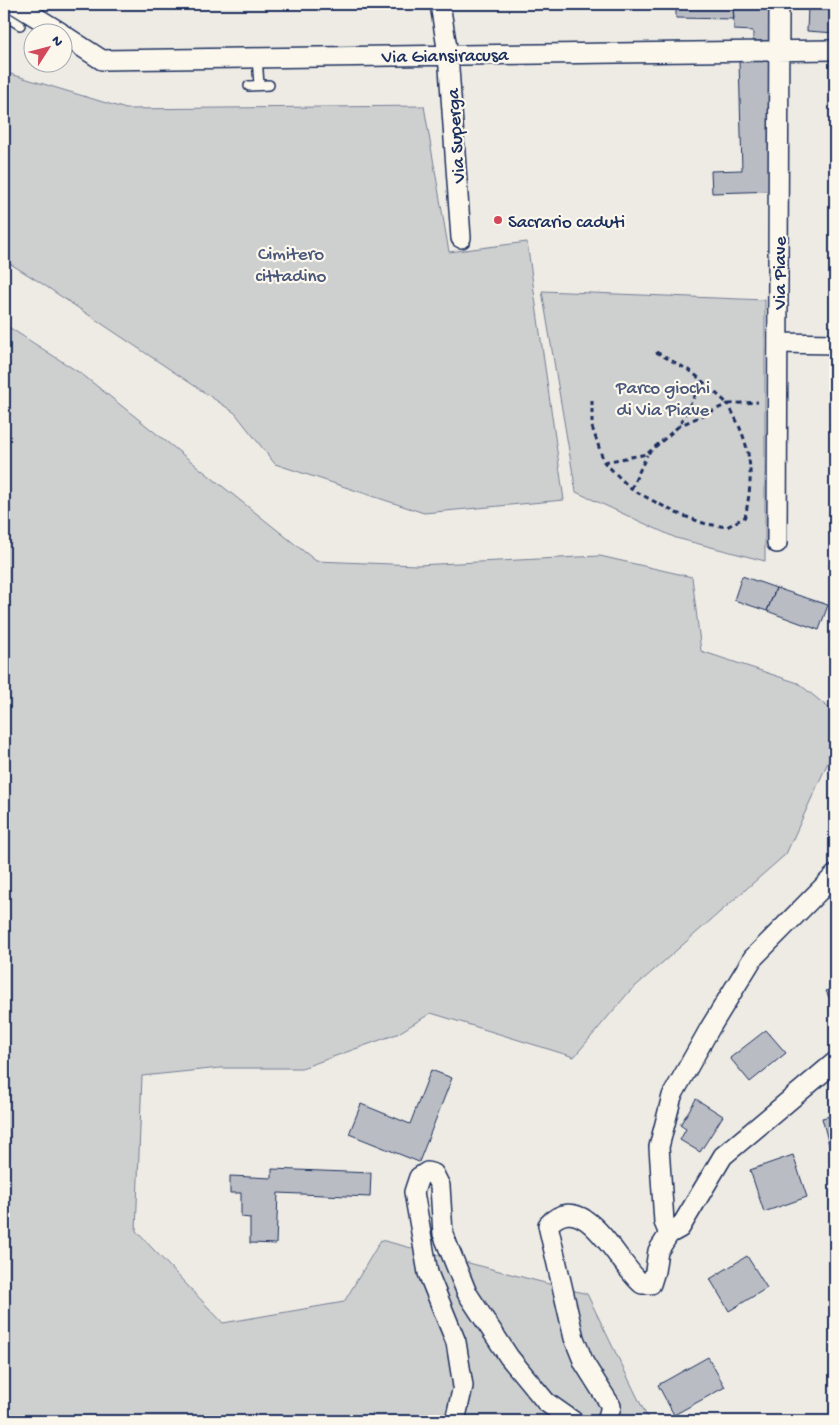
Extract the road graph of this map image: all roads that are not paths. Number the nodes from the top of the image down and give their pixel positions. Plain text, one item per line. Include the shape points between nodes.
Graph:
1 (440, 4) edge
2 (779, 4) edge
3 (12, 10) edge
4 (38, 22) edge
5 (20, 25) dead end
6 (72, 40) edge
7 (778, 49) junction
8 (835, 50) edge
9 (448, 54) junction
10 (257, 57) junction
11 (270, 85) dead end
12 (249, 86) dead end
13 (259, 86) junction
14 (461, 238) dead end
15 (778, 343) junction
16 (835, 344) edge
17 (777, 543) dead end
18 (835, 875) edge
19 (835, 1062) edge
20 (669, 1234) junction
21 (455, 1421) edge
22 (573, 1421) edge
23 (607, 1421) edge

1 - 9 street, Via Superga
2 - 7 street, Via Piave
3 - 4 street, Via Giansiracusa
3 - 5 lane
6 - 10 street, Via Giansiracusa via 102,60
7 - 8 street, Via Giansiracusa
7 - 9 street, Via Giansiracusa
7 - 15 street, Via Piave
9 - 10 street, Via Giansiracusa
9 - 14 street, Via Superga
10 - 13 lane
11 - 13 lane
12 - 13 lane
15 - 16 street
15 - 17 street, Via Piave via 783,474
18 - 20 street via 753,958 672,1096 659,1147 664,1222
19 - 20 street via 723,1156 680,1228
20 - 23 street via 658,1251 651,1284 642,1284 587,1220 574,1213 564,1214 548,1225 574,1338 584,1363 611,1406
21 - 22 street via 463,1386 456,1342 428,1273 415,1201 418,1177 427,1172 434,1174 440,1186 443,1234 466,1293 509,1357 546,1402

